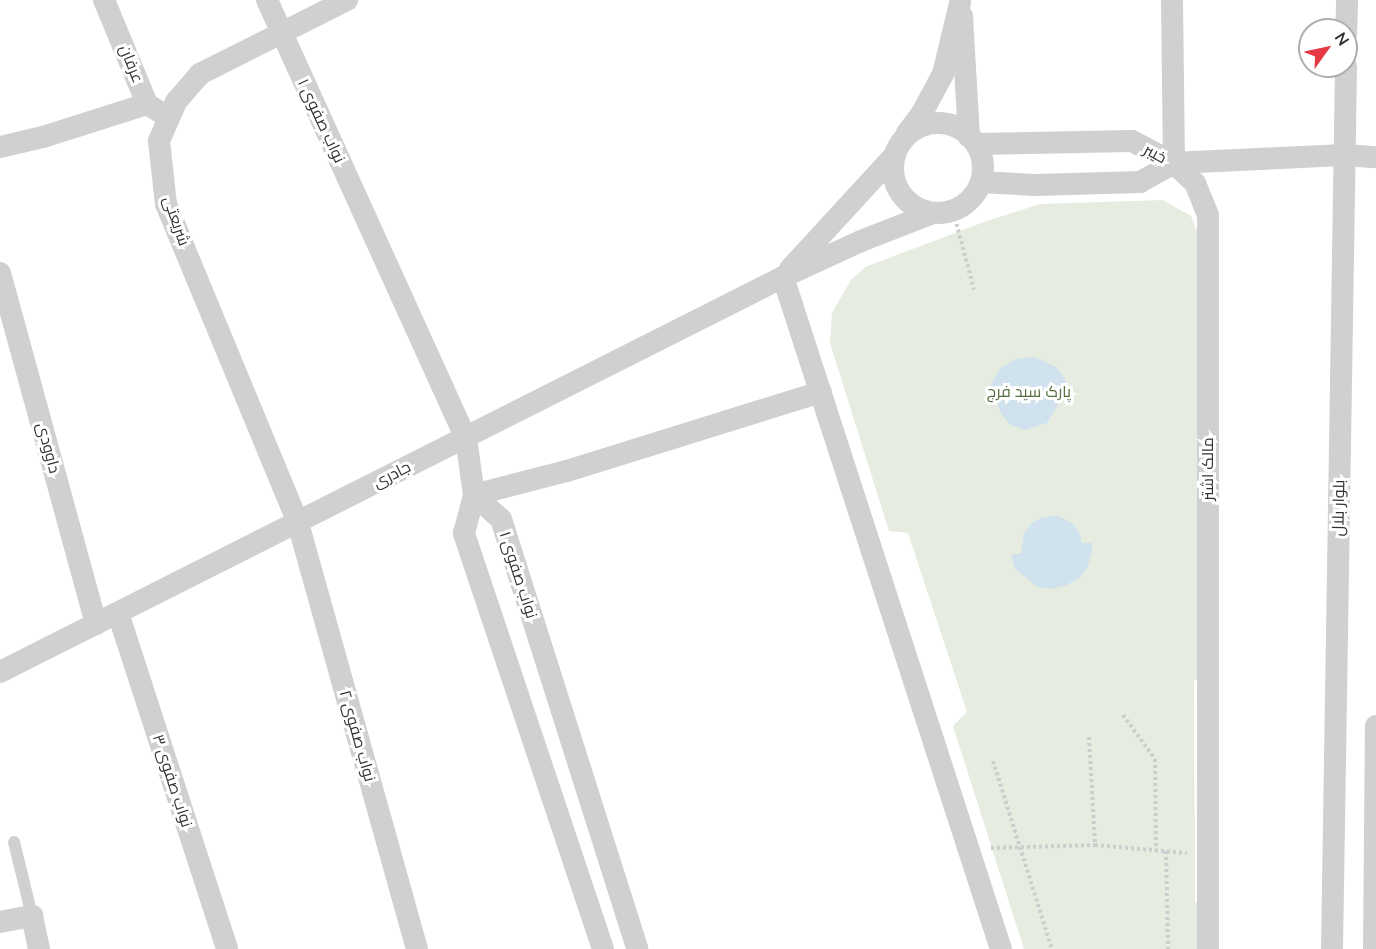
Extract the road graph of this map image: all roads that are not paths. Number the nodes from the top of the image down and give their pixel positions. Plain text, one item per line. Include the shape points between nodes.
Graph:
1 (104, 0) edge
2 (267, 0) edge
3 (347, 0) edge
4 (1172, 0) edge
5 (1347, 0) edge
6 (960, 1) edge
7 (1346, 18) edge
8 (281, 33) junction
9 (1346, 78) edge
10 (147, 104) junction
11 (169, 118) junction
12 (973, 140) junction
13 (899, 146) junction
14 (0, 147) edge
15 (1344, 155) junction
16 (1376, 157) edge
17 (1174, 163) junction
18 (981, 182) junction
19 (943, 213) junction
20 (0, 273) edge
21 (783, 277) junction
22 (821, 392) junction
23 (466, 438) junction
24 (474, 495) junction
25 (298, 523) junction
26 (118, 613) junction
27 (96, 624) junction
28 (0, 672) edge
29 (1376, 726) edge
30 (14, 842) dead end
31 (32, 916) junction
32 (0, 922) edge
33 (39, 949) edge
34 (226, 949) edge
35 (417, 949) edge
36 (603, 949) edge
37 (637, 949) edge
38 (1001, 949) edge
39 (1208, 949) edge
40 (1332, 949) edge
41 (1374, 949) edge

1 - 10 street, عرفان
2 - 8 street, نواب صفوی ۱
3 - 8 street, شریعتی
4 - 17 street
5 - 7 street
6 - 12 street
6 - 13 street via 943,74
8 - 11 street, شریعتی via 200,74 176,102
8 - 23 street, نواب صفوی ۱
9 - 15 street, بلوار بلال
10 - 11 street, عرفان
10 - 14 street
11 - 25 street, شریعتی via 159,141 166,204
12 - 13 street via 961,129 943,123 922,125
12 - 17 street, خیبر via 1132,141
12 - 18 street via 983,163
13 - 19 street via 892,173 900,193 915,208
13 - 21 street
15 - 16 street
15 - 17 street
15 - 40 street, بلوار بلال
17 - 18 street, خیبر via 1140,182
17 - 39 street, مالک اشتر via 1195,183 1208,216
18 - 19 street via 971,201
19 - 21 street, جادری via 861,241
20 - 27 street, داوودی
21 - 22 street
21 - 23 street, جادری
22 - 24 street via 567,471
22 - 38 street
23 - 24 street, نواب صفوی ۱
23 - 25 street, جادری
24 - 36 street via 464,533
24 - 37 street, نواب صفوی ۱ via 501,519
25 - 26 street, جادری
25 - 35 street, نواب صفوی ۲
26 - 27 street, جادری
26 - 34 street, نواب صفوی ۳
27 - 28 street, جادری
29 - 41 street
30 - 31 lane
31 - 32 street
31 - 33 street

